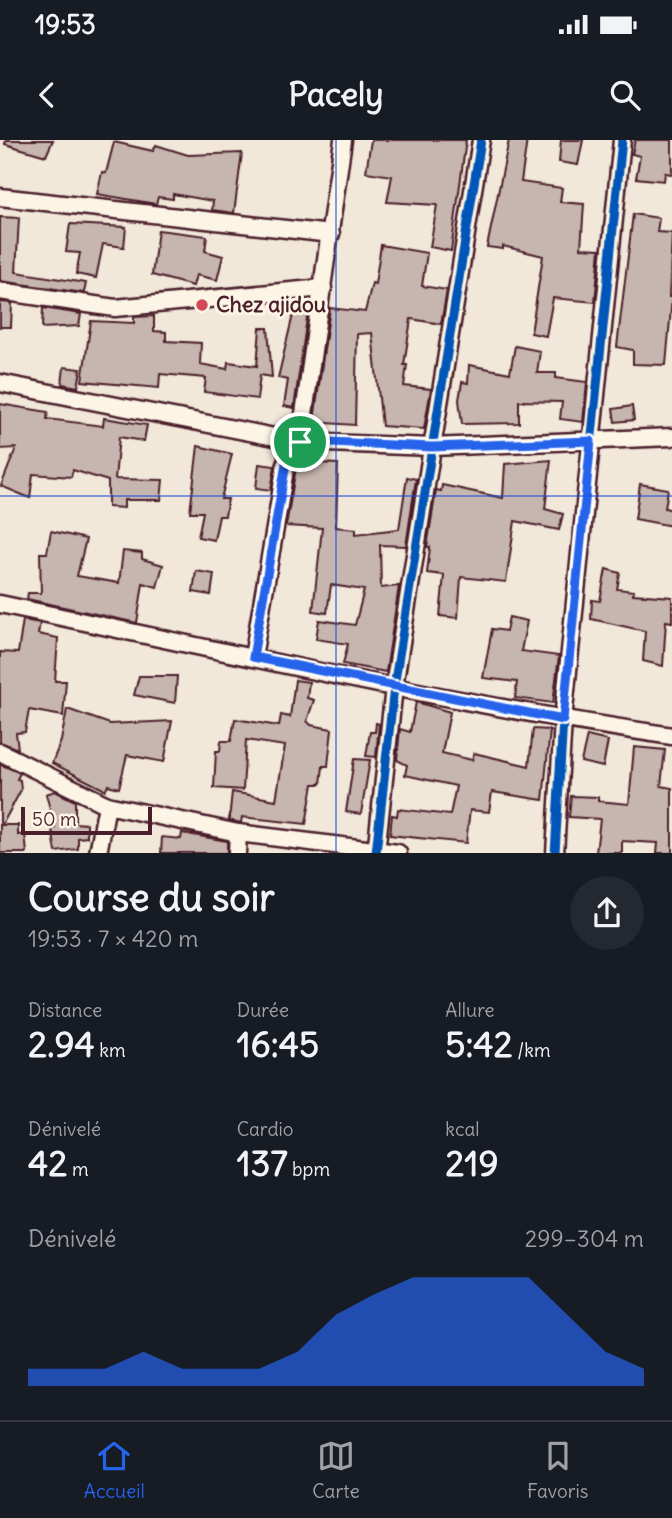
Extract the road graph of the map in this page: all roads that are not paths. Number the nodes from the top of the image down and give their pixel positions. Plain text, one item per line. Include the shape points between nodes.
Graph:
1 (344, 140) edge
2 (481, 140) edge
3 (622, 140) edge
4 (0, 197) edge
5 (331, 234) junction
6 (323, 288) junction
7 (0, 291) edge
8 (0, 383) edge
9 (672, 437) edge
10 (295, 441) junction
11 (591, 441) junction
12 (432, 447) junction
13 (0, 604) edge
14 (253, 657) junction
15 (394, 687) junction
16 (563, 720) junction
17 (672, 736) edge
18 (0, 752) edge
19 (107, 805) junction
20 (238, 833) junction
21 (376, 852) edge
22 (98, 853) edge
23 (237, 853) edge
24 (397, 853) edge
25 (555, 853) edge

1 - 5 street
2 - 12 street
3 - 11 street
4 - 5 street
5 - 6 street
6 - 7 street via 115,308
6 - 10 street
8 - 10 street
9 - 11 street
10 - 12 street
10 - 14 street
11 - 12 street
11 - 16 street
12 - 15 street
13 - 14 street
14 - 15 street
15 - 16 street
15 - 21 street
16 - 17 street
16 - 25 street
18 - 19 street
19 - 20 street
19 - 22 street
20 - 21 street
20 - 23 street
21 - 24 street

